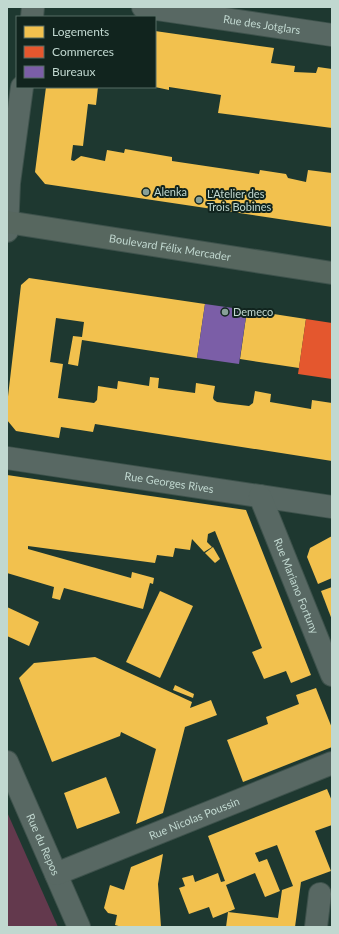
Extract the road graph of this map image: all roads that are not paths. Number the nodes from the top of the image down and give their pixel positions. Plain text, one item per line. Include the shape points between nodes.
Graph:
1 (143, 7) edge
2 (332, 35) edge
3 (22, 88) edge
4 (7, 225) edge
5 (332, 273) edge
6 (7, 458) edge
7 (260, 496) junction
8 (332, 507) edge
9 (332, 675) edge
10 (7, 762) edge
11 (332, 763) edge
12 (56, 874) junction
13 (320, 894) dead end
14 (79, 927) edge
15 (316, 927) edge

1 - 2 street, Rue des Jotglars
3 - 4 street via 9,183
4 - 5 main road, Boulevard Félix Mercader
6 - 7 street, Rue Georges Rives
7 - 8 street, Rue Georges Rives
7 - 9 street, Rue Mariano Fortuny
10 - 12 street, Rue du Repos
11 - 12 street, Rue Nicolas Poussin
12 - 14 street, Rue du Repos
13 - 15 street

